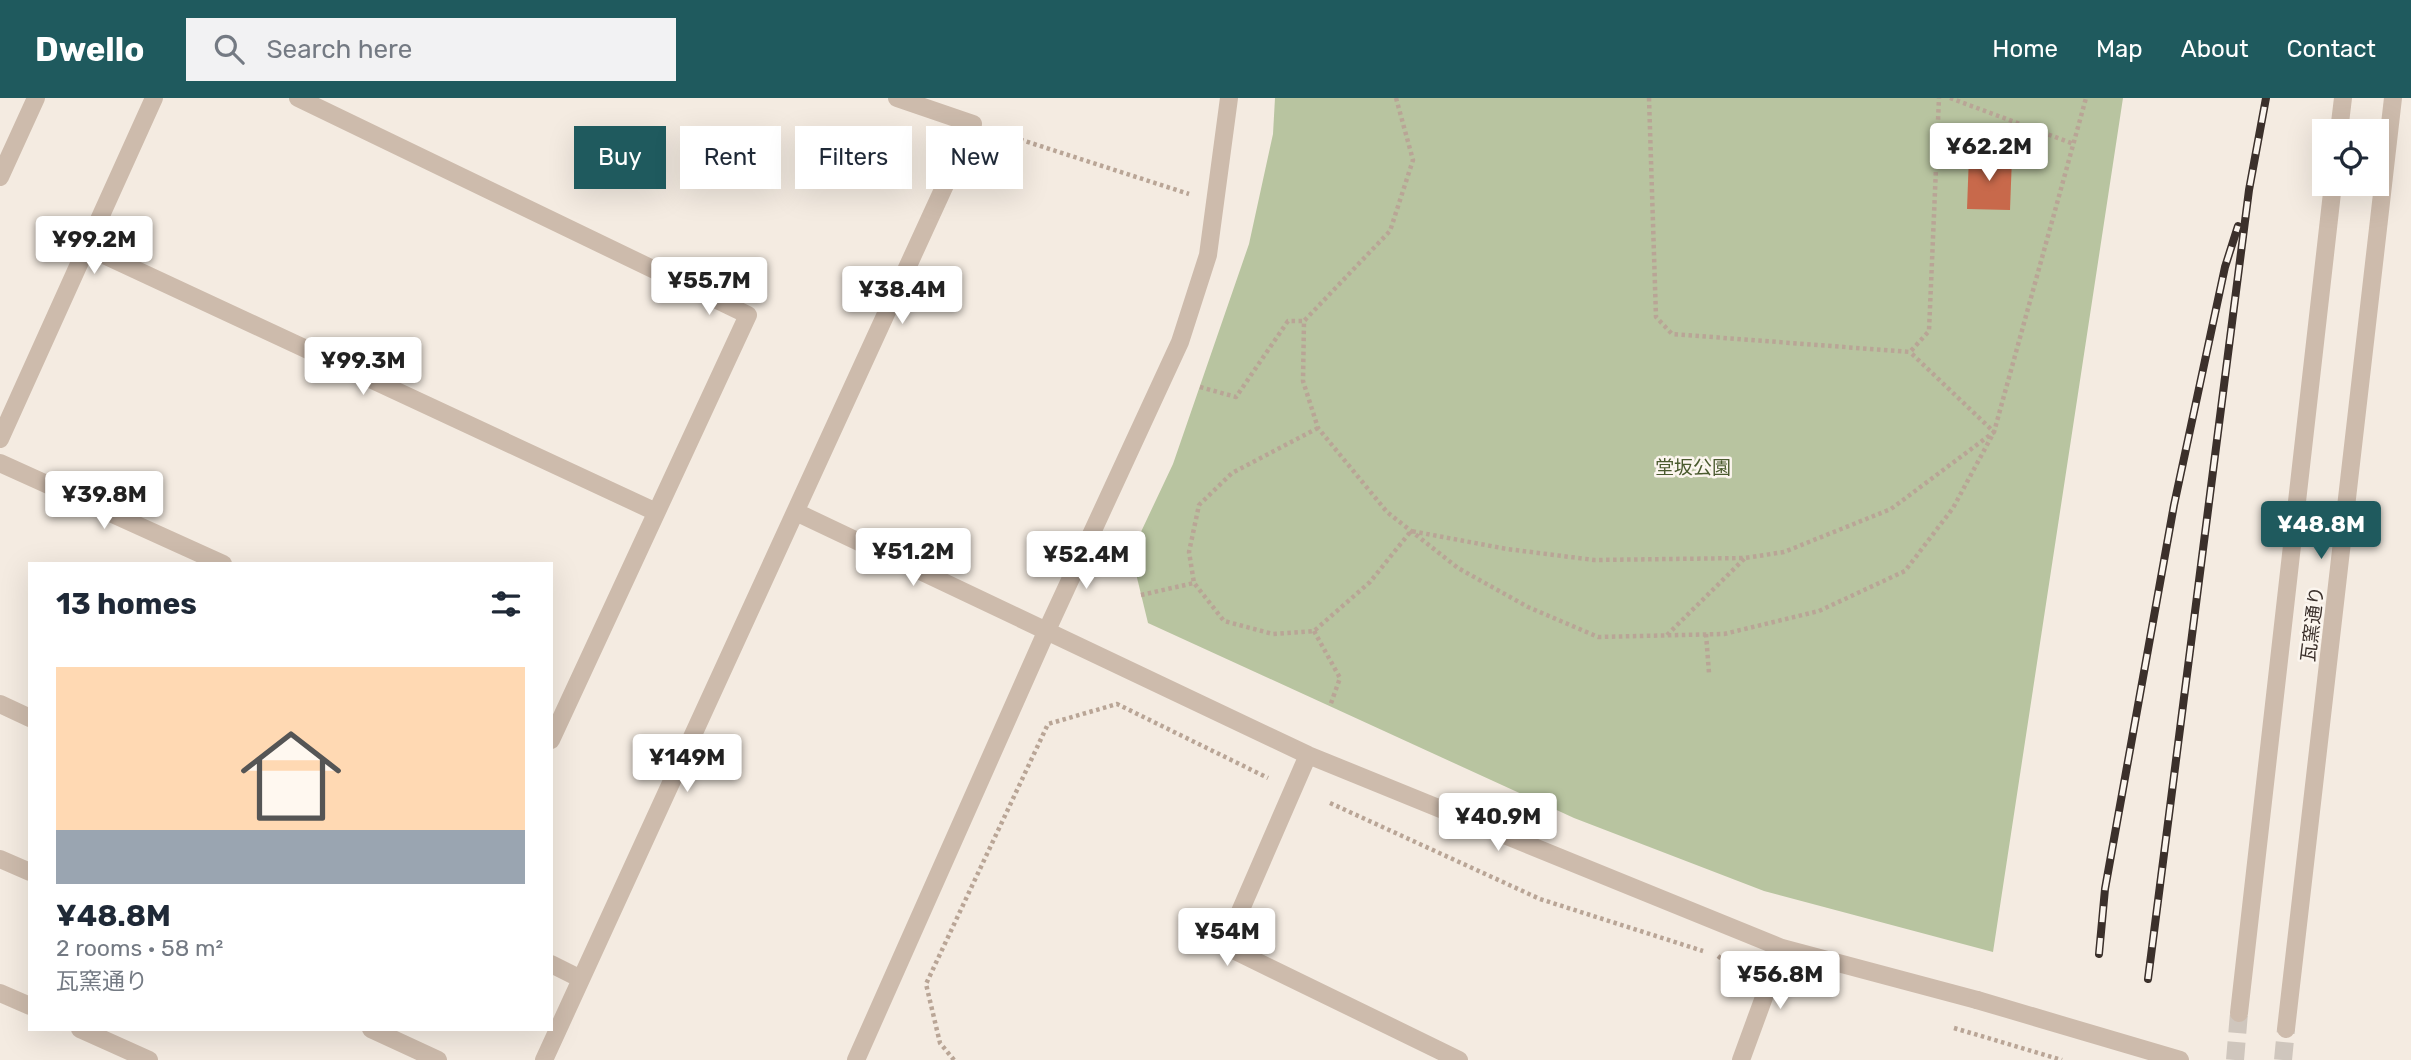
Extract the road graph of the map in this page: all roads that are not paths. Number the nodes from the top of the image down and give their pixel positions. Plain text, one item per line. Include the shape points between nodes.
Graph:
1 (36, 98) edge
2 (154, 98) edge
3 (299, 98) edge
4 (897, 98) edge
5 (1229, 98) edge
6 (2343, 98) edge
7 (2393, 98) edge
8 (2340, 119) edge
9 (0, 177) edge
10 (2332, 196) edge
11 (87, 247) junction
12 (0, 439) edge
13 (0, 463) edge
14 (656, 512) junction
15 (796, 512) junction
16 (219, 562) edge
17 (1047, 630) junction
18 (0, 704) edge
19 (557, 713) edge
20 (28, 717) edge
21 (553, 731) edge
22 (1308, 755) junction
23 (0, 859) edge
24 (28, 871) edge
25 (1782, 948) junction
26 (553, 965) edge
27 (580, 979) junction
28 (0, 993) edge
29 (28, 1005) edge
30 (2239, 1013) tunnel mouth
31 (2286, 1029) tunnel mouth
32 (84, 1031) edge
33 (375, 1031) edge
34 (860, 1059) edge
35 (149, 1060) edge
36 (439, 1060) edge
37 (544, 1060) edge
38 (1459, 1060) edge
39 (1741, 1060) edge
40 (2180, 1060) edge

1 - 9 street
2 - 11 street
3 - 14 street via 748,315
4 - 15 street via 973,124
5 - 17 street via 1208,255 1180,342
6 - 8 street
7 - 31 street, 瓦窯通り
10 - 30 street, 瓦窯通り
11 - 12 street
11 - 14 street
13 - 16 street
14 - 19 street
15 - 17 street
15 - 27 street
17 - 22 street
17 - 34 street
18 - 20 street
19 - 21 street
22 - 25 street
22 - 38 street via 1225,946
23 - 24 street
25 - 39 street
25 - 40 street, bridge
26 - 27 street
27 - 37 street
28 - 29 street
32 - 35 street
33 - 36 street

